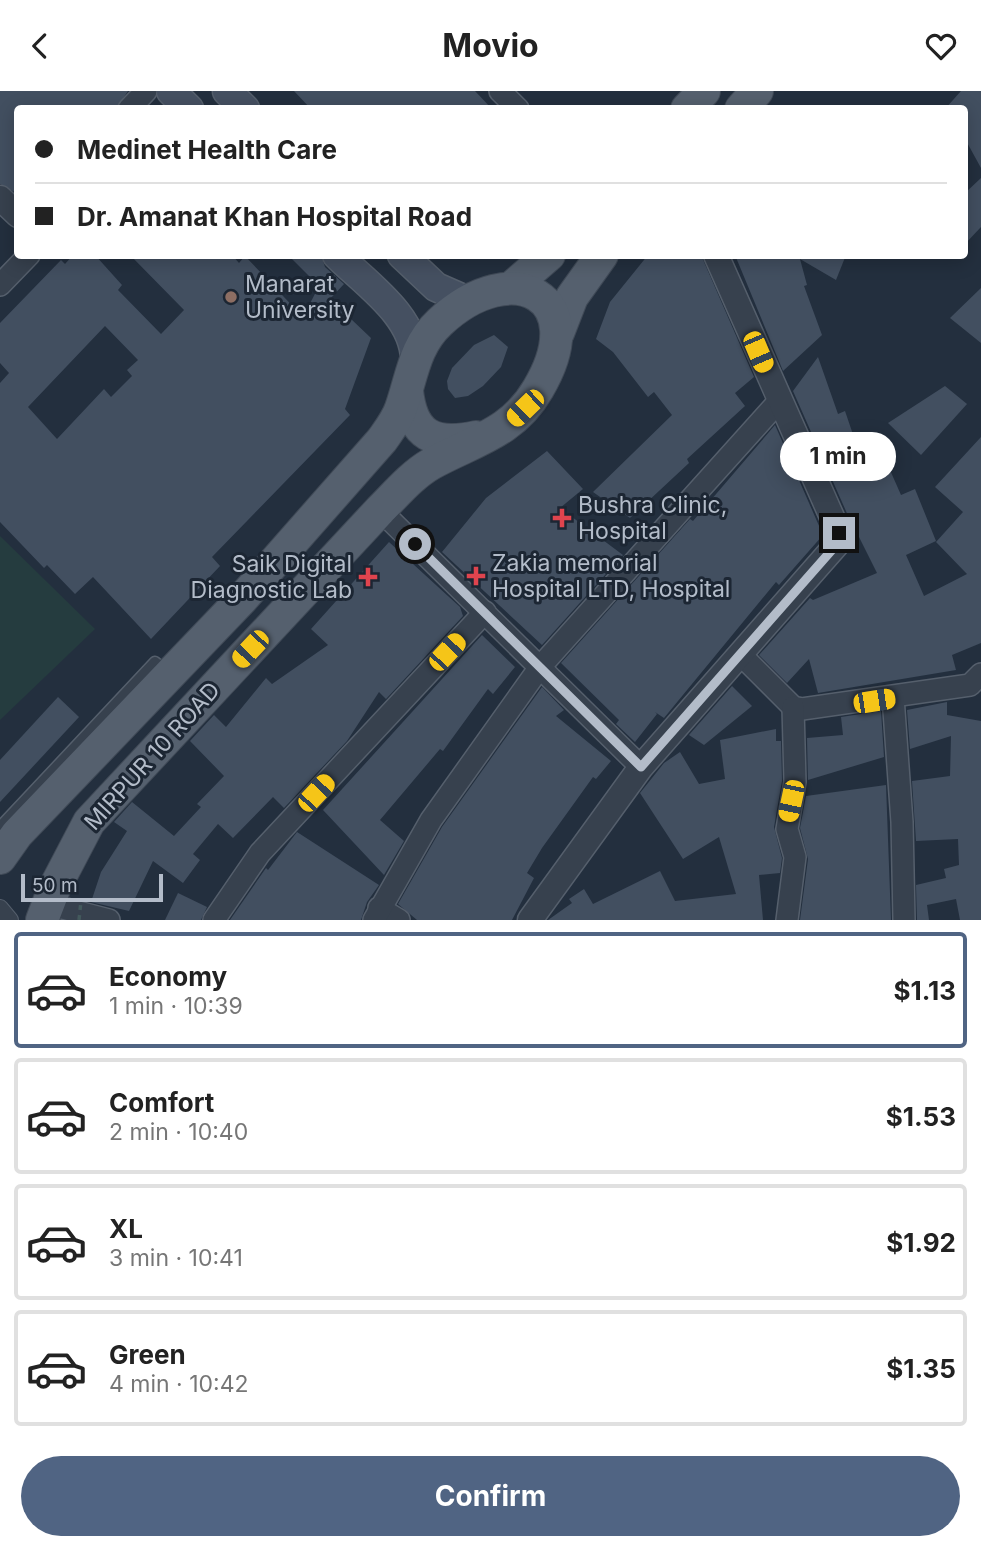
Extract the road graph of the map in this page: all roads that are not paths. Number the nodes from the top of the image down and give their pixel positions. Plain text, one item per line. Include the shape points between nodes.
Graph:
1 (146, 91) edge
2 (172, 91) edge
3 (228, 91) edge
4 (500, 91) edge
5 (704, 91) edge
6 (757, 91) edge
7 (133, 105) edge
8 (185, 105) edge
9 (241, 105) edge
10 (514, 105) edge
11 (691, 105) edge
12 (745, 105) edge
13 (0, 198) edge
14 (14, 211) edge
15 (25, 259) edge
16 (341, 259) edge
17 (406, 259) edge
18 (544, 259) edge
19 (599, 259) edge
20 (718, 259) edge
21 (0, 285) edge
22 (512, 287) junction
23 (468, 301) junction
24 (558, 333) junction
25 (415, 360) junction
26 (404, 401) junction
27 (779, 401) junction
28 (498, 431) junction
29 (380, 510) junction
30 (485, 612) junction
31 (741, 655) junction
32 (540, 667) junction
33 (170, 675) junction
34 (977, 683) edge
35 (893, 698) junction
36 (793, 707) junction
37 (641, 767) junction
38 (0, 827) edge
39 (0, 858) edge
40 (0, 908) edge
41 (44, 912) edge
42 (376, 914) edge
43 (10, 920) edge
44 (109, 920) edge
45 (214, 920) edge
46 (398, 920) edge
47 (530, 920) edge
48 (787, 920) edge
49 (904, 920) edge

1 - 7 street
2 - 8 main road
3 - 9 main road
4 - 10 street
5 - 11 main road
6 - 12 main road
13 - 14 street
15 - 21 street
16 - 25 main road via 403,321
17 - 23 main road via 436,287
18 - 22 main road
19 - 24 main road via 572,297
20 - 27 street
22 - 23 main road
22 - 24 main road via 542,301
23 - 25 main road via 438,324
24 - 28 main road via 538,391
25 - 26 main road
26 - 28 main road via 429,437 461,440
26 - 33 main road, MIRPUR 10 ROAD via 382,440
27 - 31 street via 839,533 838,543
27 - 32 street
28 - 29 main road, MIRPUR 10 ROAD via 418,473
29 - 30 street
29 - 41 main road, MIRPUR 10 ROAD via 89,822
30 - 32 street
30 - 45 street via 260,853
31 - 36 street
31 - 37 street
32 - 37 street
32 - 42 street via 431,820
33 - 38 lane via 155,662
33 - 39 main road, MIRPUR 10 ROAD via 17,834
34 - 35 street
35 - 36 street via 810,710
35 - 49 street
36 - 48 street via 795,782 787,829 795,857
37 - 47 street
40 - 43 street
41 - 44 street
42 - 46 street

